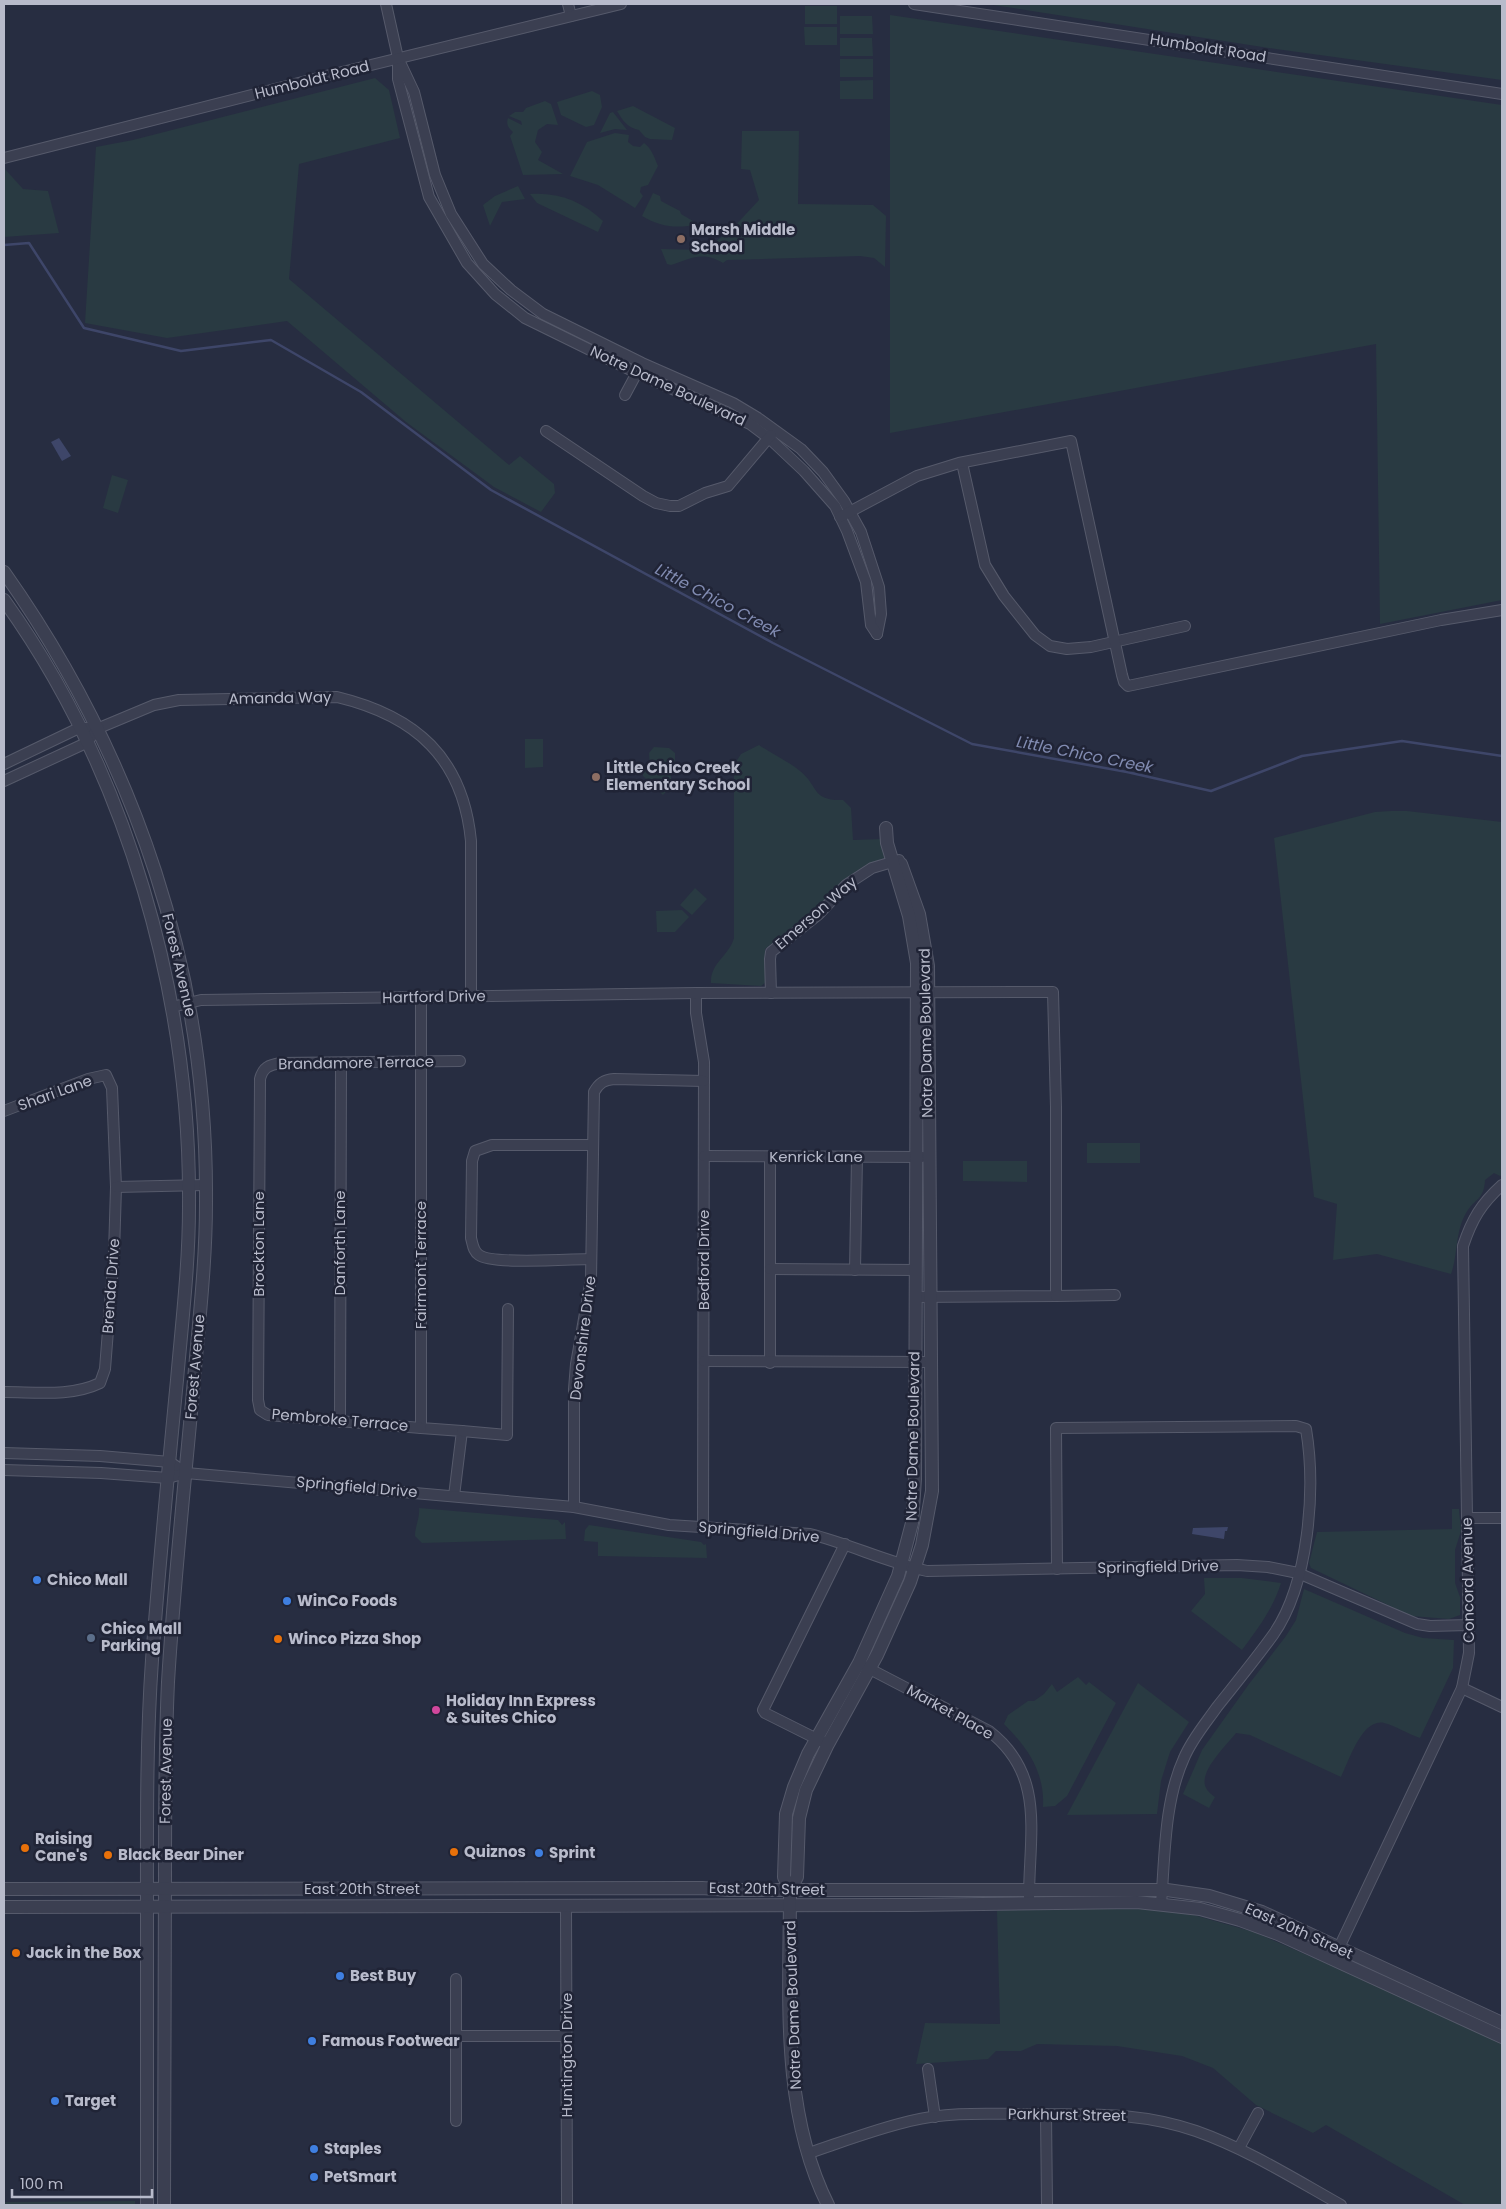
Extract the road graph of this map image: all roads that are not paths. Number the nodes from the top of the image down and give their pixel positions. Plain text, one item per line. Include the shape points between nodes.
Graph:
1 (386, 4) edge
2 (568, 4) edge
3 (621, 4) edge
4 (914, 4) edge
5 (571, 16) junction
6 (398, 58) junction
7 (1502, 94) edge
8 (4, 158) edge
9 (642, 363) junction
10 (637, 373) junction
11 (625, 395) dead end
12 (546, 431) dead end
13 (772, 434) junction
14 (962, 463) junction
15 (850, 512) junction
16 (840, 517) junction
17 (4, 572) edge
18 (4, 600) edge
19 (1502, 610) edge
20 (1185, 626) dead end
21 (1114, 642) junction
22 (79, 728) junction
23 (98, 728) junction
24 (86, 743) junction
25 (4, 764) edge
26 (4, 782) edge
27 (896, 861) joint
28 (696, 993) junction
29 (770, 993) junction
30 (922, 993) junction
31 (471, 997) junction
32 (421, 998) junction
33 (189, 1003) junction
34 (172, 1007) junction
35 (460, 1061) dead end
36 (421, 1062) junction
37 (340, 1064) junction
38 (106, 1075) joint
39 (260, 1079) joint
40 (704, 1081) junction
41 (4, 1111) edge
42 (593, 1145) junction
43 (704, 1156) junction
44 (770, 1157) junction
45 (857, 1157) junction
46 (922, 1157) junction
47 (189, 1185) junction
48 (206, 1185) junction
49 (1502, 1185) edge
50 (116, 1187) junction
51 (592, 1259) junction
52 (770, 1270) junction
53 (855, 1270) junction
54 (916, 1270) junction
55 (1115, 1295) dead end
56 (1056, 1296) junction
57 (916, 1297) junction
58 (930, 1297) junction
59 (508, 1309) dead end
60 (704, 1361) junction
61 (916, 1362) junction
62 (930, 1362) junction
63 (770, 1363) junction
64 (4, 1392) edge
65 (260, 1410) joint
66 (340, 1422) junction
67 (421, 1428) junction
68 (462, 1432) junction
69 (4, 1453) edge
70 (170, 1462) junction
71 (4, 1470) edge
72 (186, 1472) junction
73 (168, 1478) junction
74 (454, 1496) junction
75 (574, 1507) junction
76 (1467, 1518) junction
77 (1502, 1518) edge
78 (703, 1528) junction
79 (845, 1544) junction
80 (902, 1565) junction
81 (915, 1568) junction
82 (1057, 1569) junction
83 (1298, 1573) junction
84 (1469, 1625) junction
85 (858, 1663) junction
86 (870, 1669) junction
87 (1462, 1688) junction
88 (1502, 1707) edge
89 (823, 1742) junction
90 (147, 1889) junction
91 (165, 1889) junction
92 (4, 1890) edge
93 (790, 1890) junction
94 (1163, 1890) junction
95 (1029, 1894) junction
96 (982, 1903) junction
97 (1161, 1904) junction
98 (566, 1905) junction
99 (790, 1905) junction
100 (4, 1907) edge
101 (147, 1907) junction
102 (165, 1907) junction
103 (1339, 1947) junction
104 (1333, 1959) junction
105 (456, 1979) dead end
106 (1502, 2023) edge
107 (456, 2036) junction
108 (567, 2036) junction
109 (1502, 2037) edge
110 (928, 2069) dead end
111 (1258, 2113) dead end
112 (1046, 2114) junction
113 (935, 2117) junction
114 (456, 2121) dead end
115 (1239, 2148) junction
116 (809, 2153) junction
117 (147, 2205) edge
118 (164, 2205) edge
119 (567, 2205) edge
120 (828, 2205) edge
121 (1047, 2205) edge
122 (1340, 2205) edge

1 - 6 street
2 - 5 street
3 - 5 street, Humboldt Road
4 - 7 street, Humboldt Road
5 - 6 street, Humboldt Road
6 - 8 street, Humboldt Road
6 - 9 street, Notre Dame Boulevard via 414,92 435,175 451,214 483,264 543,314
6 - 10 street, Notre Dame Boulevard via 398,79 429,197 467,263 495,294 525,318
9 - 10 street
9 - 13 street, Notre Dame Boulevard via 733,403
10 - 11 street
10 - 13 street, Notre Dame Boulevard
12 - 13 street via 643,496 670,506 680,506 728,486
13 - 15 street, Notre Dame Boulevard via 801,449 823,472
13 - 16 street, Notre Dame Boulevard via 835,506
14 - 15 street via 917,476
14 - 21 street via 984,565 998,589 1035,635 1050,646 1066,649
14 - 21 street via 1071,441
15 - 16 street
15 - 16 street, Notre Dame Boulevard via 861,532 879,586 881,614 877,634 870,624 866,582
17 - 23 street, Forest Avenue via 48,636
18 - 22 street, Forest Avenue
19 - 21 street via 1128,686 1124,682
20 - 21 street
22 - 23 street
22 - 24 street, Forest Avenue
22 - 25 street
23 - 24 street
23 - 31 street, Amanda Way via 154,704 179,700 287,697 337,697 366,704 401,721 420,735 448,765 468,816
23 - 33 street, Forest Avenue via 155,867
24 - 26 street
24 - 34 street, Forest Avenue via 117,812 139,873 153,919
27 - 29 street, Emerson Way via 872,868 846,885 819,914 771,952
27 - 30 street, Notre Dame Boulevard
28 - 29 street, Hartford Drive
28 - 31 street, Hartford Drive
28 - 40 street, Bedford Drive
29 - 30 street, Hartford Drive
30 - 46 street, Notre Dame Boulevard
30 - 56 street, Hartford Drive via 1053,992
31 - 32 street, Hartford Drive
32 - 33 street, Hartford Drive via 201,1000
32 - 36 street, Fairmont Terrace
33 - 34 street, Hartford Drive
33 - 48 street, Forest Avenue via 201,1094
34 - 47 street, Forest Avenue via 184,1087
35 - 36 street, Brandamore Terrace
36 - 37 street, Brandamore Terrace
36 - 67 street, Fairmont Terrace
37 - 39 street, Brandamore Terrace via 270,1065 262,1070
37 - 66 street, Danforth Lane
38 - 41 street, Shari Lane
38 - 50 street, Brenda Drive via 112,1088
39 - 65 street, Brockton Lane
40 - 42 street via 605,1080 598,1084 594,1092
40 - 43 street, Bedford Drive
42 - 51 street, Devonshire Drive
42 - 51 street, Devonshire Drive via 492,1145 475,1151 472,1161 472,1238 473,1248 479,1255 498,1260
43 - 44 street, Kenrick Lane
43 - 60 street, Bedford Drive
44 - 45 street, Kenrick Lane
44 - 52 street
45 - 46 street, Kenrick Lane
45 - 53 street
46 - 54 street, Notre Dame Boulevard
46 - 58 street, Notre Dame Boulevard
47 - 48 street
47 - 50 street
47 - 70 street, Forest Avenue via 187,1269
48 - 72 street, Forest Avenue via 203,1273
49 - 76 street, Concord Avenue via 1484,1200 1463,1246
50 - 64 street, Brenda Drive via 105,1369 100,1384 88,1390 70,1392
51 - 75 street, Devonshire Drive via 574,1389
52 - 53 street
52 - 63 street
53 - 54 street
54 - 57 street, Notre Dame Boulevard
55 - 56 street
56 - 58 street
57 - 58 street
57 - 61 street, Notre Dame Boulevard
58 - 62 street, Notre Dame Boulevard
59 - 68 street via 508,1435
60 - 63 street
60 - 78 street, Bedford Drive
61 - 62 street
61 - 63 street
61 - 80 street, Notre Dame Boulevard via 914,1498
62 - 81 street, Notre Dame Boulevard via 932,1491
65 - 66 street, Pembroke Terrace via 268,1415
66 - 67 street, Pembroke Terrace
67 - 68 street
68 - 74 street
69 - 70 street, Springfield Drive
70 - 72 street, Springfield Drive
70 - 73 street, Forest Avenue
71 - 73 street, Springfield Drive
72 - 73 street, Springfield Drive
72 - 74 street, Springfield Drive
72 - 91 street, Forest Avenue via 168,1684
73 - 90 street, Forest Avenue via 151,1676
74 - 75 street, Springfield Drive
75 - 78 street, Springfield Drive via 669,1525
76 - 77 street
76 - 84 street, Concord Avenue
78 - 79 street, Springfield Drive via 810,1534
79 - 80 street, Springfield Drive
79 - 89 street via 763,1710
80 - 81 street, Springfield Drive
80 - 85 street, Notre Dame Boulevard
81 - 82 street, Springfield Drive via 946,1572
81 - 86 street, Notre Dame Boulevard
82 - 83 street, Springfield Drive via 1252,1565
82 - 83 street via 1056,1428 1296,1426 1306,1429 1309,1449 1308,1524
83 - 84 street, Springfield Drive via 1411,1622 1430,1626
83 - 94 street via 1279,1625 1184,1756 1170,1807
84 - 87 street, Concord Avenue via 1469,1653
85 - 86 street, Market Place
85 - 89 street, Notre Dame Boulevard
86 - 89 street, Notre Dame Boulevard
86 - 95 street, Market Place via 989,1731 1013,1753 1027,1780 1031,1802
87 - 88 street
87 - 103 street, Concord Avenue
89 - 93 street, Notre Dame Boulevard via 794,1787 786,1814 784,1877
90 - 91 street, East 20th Street
90 - 92 street, East 20th Street
90 - 101 street, Forest Avenue
91 - 93 street, East 20th Street
91 - 102 street, Forest Avenue
93 - 95 street, East 20th Street
93 - 99 street, Notre Dame Boulevard
94 - 95 street, East 20th Street
94 - 97 street
94 - 103 street, East 20th Street via 1209,1896 1249,1907
95 - 96 street, East 20th Street via 993,1898
96 - 97 street, East 20th Street
96 - 99 street, East 20th Street
97 - 104 street, East 20th Street via 1200,1909 1240,1920
98 - 99 street, East 20th Street
98 - 102 street, East 20th Street
98 - 108 street, Huntington Drive
99 - 116 street, Notre Dame Boulevard via 792,2074
100 - 101 street, East 20th Street
101 - 102 street, East 20th Street
101 - 117 street, Forest Avenue
102 - 118 street, Forest Avenue
103 - 104 street, Concord Avenue
103 - 106 street, East 20th Street
104 - 109 street, East 20th Street
105 - 107 street
107 - 108 street
107 - 114 street
108 - 119 street, Huntington Drive
110 - 113 street
111 - 115 street
112 - 113 street, Parkhurst Street
112 - 115 street, Parkhurst Street via 1128,2116 1195,2131
112 - 121 street
113 - 116 street, Parkhurst Street via 878,2130
115 - 122 street, Parkhurst Street
116 - 120 street, Notre Dame Boulevard

